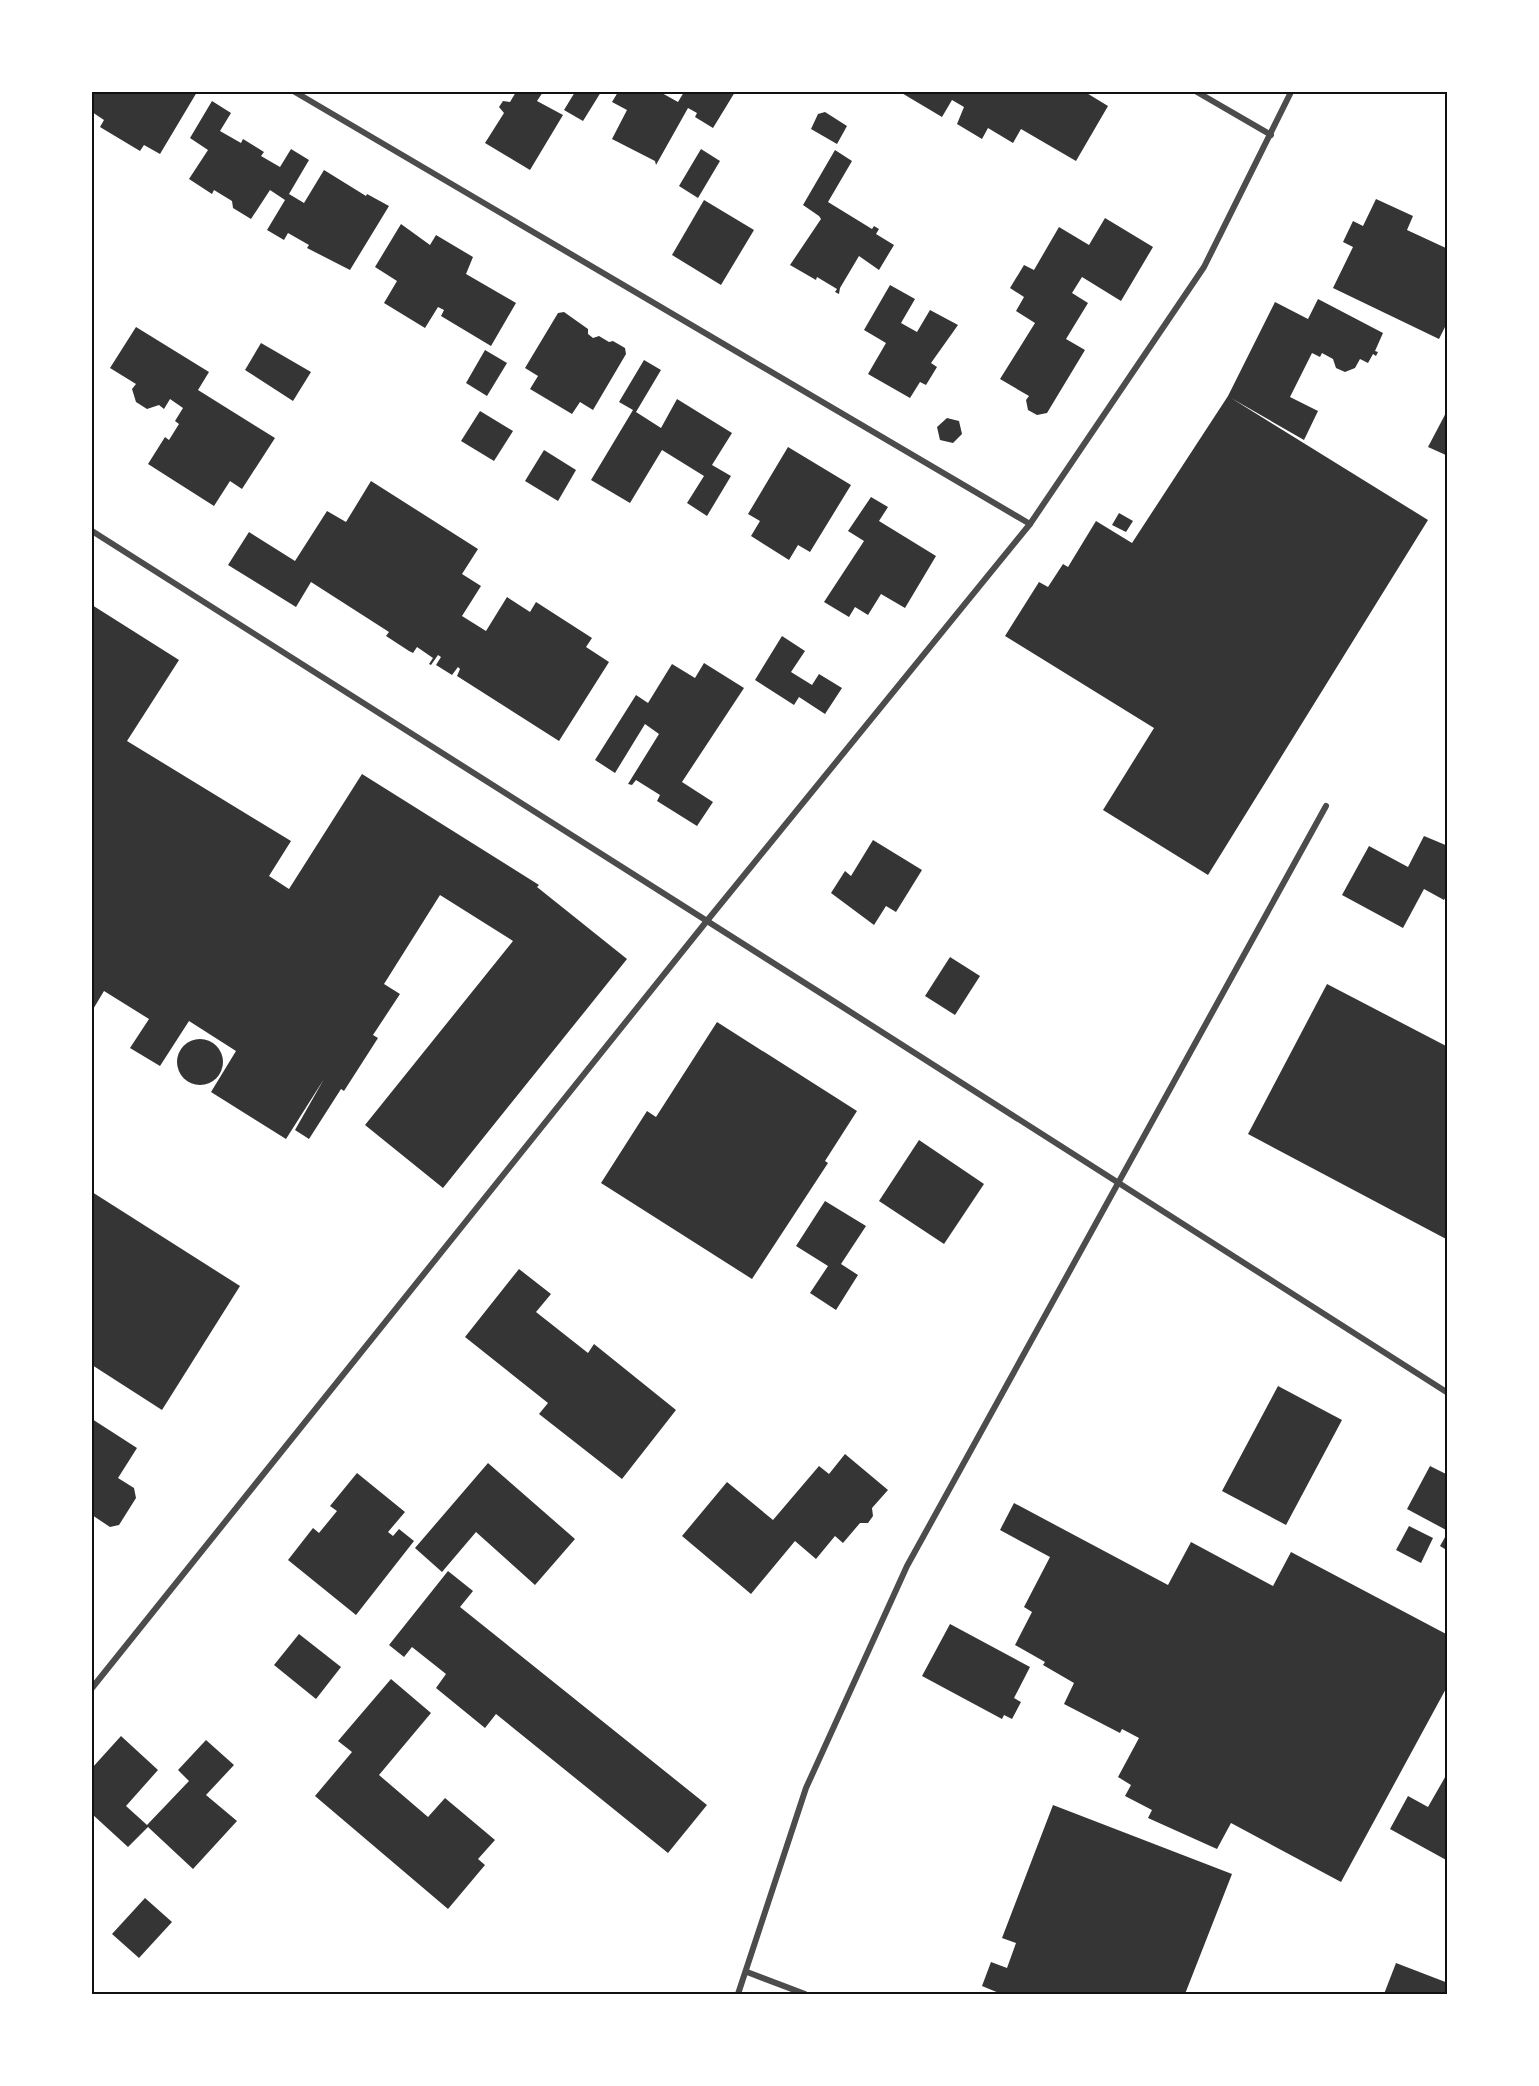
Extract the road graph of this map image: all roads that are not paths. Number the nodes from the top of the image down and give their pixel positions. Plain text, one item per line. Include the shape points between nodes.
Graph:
1 (295, 92) edge
2 (1197, 92) edge
3 (1291, 92) edge
4 (1271, 135) junction
5 (1030, 524) junction
6 (92, 531) edge
7 (1326, 806) dead end
8 (706, 922) junction
9 (1119, 1181) junction
10 (1448, 1394) edge
11 (92, 1688) edge
12 (747, 1972) junction
13 (738, 1995) edge
14 (805, 1995) edge

1 - 5 street
2 - 4 street
3 - 4 street
4 - 5 street via 1204,267
5 - 8 street
6 - 8 street
7 - 9 street
8 - 9 street
8 - 11 street
9 - 10 street
9 - 12 street via 907,1566 806,1788
12 - 13 street
12 - 14 street

